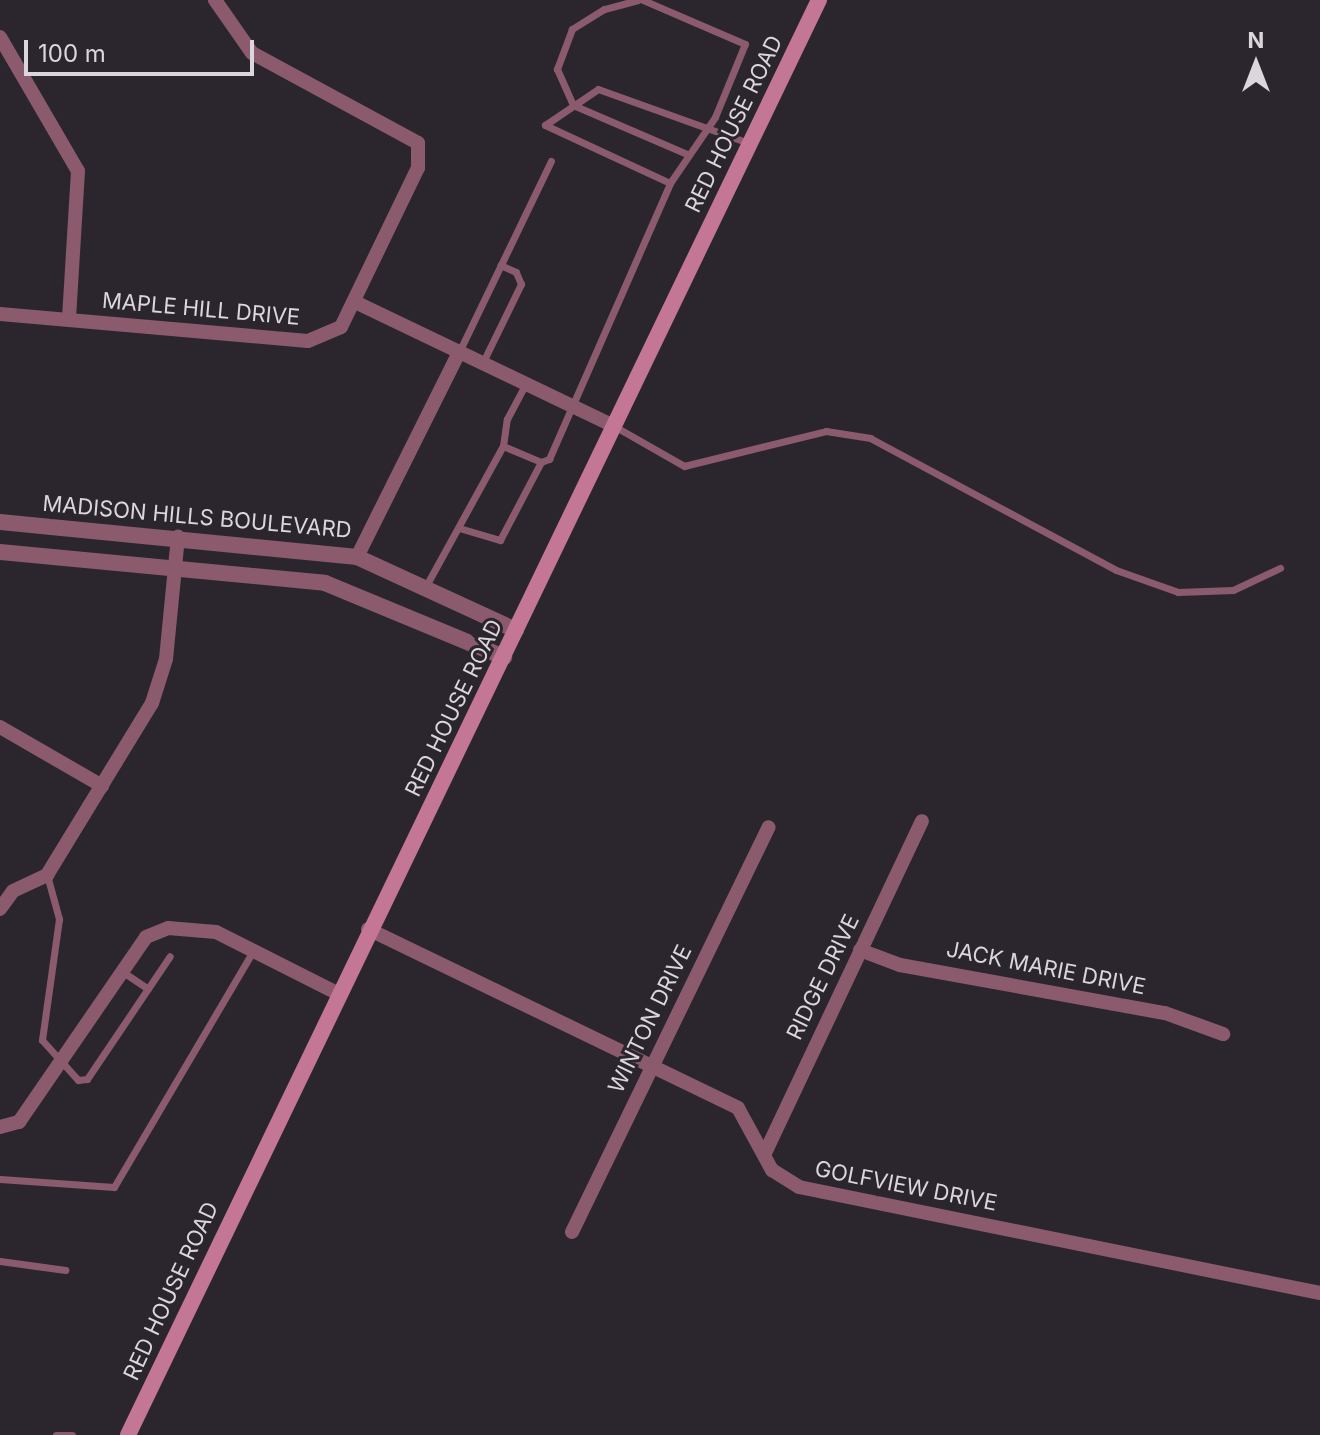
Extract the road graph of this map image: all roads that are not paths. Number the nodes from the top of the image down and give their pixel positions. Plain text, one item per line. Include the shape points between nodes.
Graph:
1 (215, 0) edge
2 (641, 0) edge
3 (819, 0) edge
4 (0, 37) edge
5 (573, 105) junction
6 (702, 129) junction
7 (749, 143) junction
8 (687, 154) junction
9 (551, 161) dead end
10 (670, 183) junction
11 (500, 265) junction
12 (355, 302) junction
13 (0, 314) edge
14 (69, 319) junction
15 (459, 352) junction
16 (482, 364) junction
17 (525, 385) junction
18 (577, 409) junction
19 (614, 426) junction
20 (503, 446) junction
21 (541, 462) junction
22 (0, 522) edge
23 (459, 528) junction
24 (177, 544) junction
25 (0, 552) edge
26 (357, 557) junction
27 (175, 568) junction
28 (1280, 568) dead end
29 (427, 584) junction
30 (516, 630) junction
31 (504, 657) junction
32 (0, 727) edge
33 (102, 786) junction
34 (922, 821) dead end
35 (769, 827) dead end
36 (47, 875) junction
37 (0, 909) edge
38 (368, 929) junction
39 (860, 950) junction
40 (252, 953) junction
41 (170, 956) dead end
42 (122, 971) junction
43 (148, 989) junction
44 (337, 993) junction
45 (1223, 1034) dead end
46 (651, 1068) junction
47 (62, 1069) junction
48 (0, 1127) edge
49 (765, 1153) junction
50 (0, 1179) edge
51 (572, 1232) dead end
52 (0, 1261) edge
53 (65, 1270) dead end
54 (1320, 1293) edge
55 (56, 1435) edge
56 (72, 1435) edge
57 (128, 1435) edge

1 - 12 street, MAPLE HILL DRIVE via 252,53 401,129 421,150
2 - 5 lane via 604,9 560,45 557,69
2 - 6 lane via 745,44
3 - 7 main road, RED HOUSE ROAD
4 - 14 street via 78,171
5 - 6 lane via 598,89
5 - 8 lane
5 - 10 lane via 545,125
6 - 7 lane
6 - 8 lane
7 - 19 main road, RED HOUSE ROAD
8 - 10 lane
9 - 11 lane
10 - 18 lane
11 - 15 lane
11 - 16 lane via 516,272 521,284
12 - 14 street, MAPLE HILL DRIVE via 341,327 322,340
12 - 15 street
13 - 14 street, MAPLE HILL DRIVE
15 - 16 street
15 - 26 street, MADISON HILLS BOULEVARD
16 - 17 street
17 - 18 street
17 - 20 lane via 507,419
18 - 19 street
18 - 21 lane
19 - 28 lane via 684,466 826,431 870,438 1102,563 1178,592 1233,590
19 - 30 main road, RED HOUSE ROAD
20 - 21 lane
20 - 23 lane
21 - 23 lane via 500,540
22 - 24 street, MADISON HILLS BOULEVARD
23 - 29 lane
24 - 26 street, MADISON HILLS BOULEVARD
24 - 27 street
25 - 27 street
26 - 29 street
27 - 31 street via 342,587
27 - 33 street via 159,688
29 - 30 street
30 - 31 main road, RED HOUSE ROAD
31 - 38 main road, RED HOUSE ROAD
32 - 33 street
33 - 36 street
34 - 39 street, RIDGE DRIVE
35 - 46 street, WINTON DRIVE
36 - 37 street via 13,891
36 - 47 lane via 59,919 42,1040
38 - 44 main road, RED HOUSE ROAD
38 - 46 street, GOLFVIEW DRIVE
39 - 45 street, JACK MARIE DRIVE via 900,965 1165,1013
39 - 49 street, RIDGE DRIVE
40 - 42 street via 202,927 168,928 146,937
40 - 44 street
40 - 50 lane via 114,1187
41 - 43 lane
42 - 43 lane
42 - 47 street
43 - 47 lane via 87,1079
44 - 57 main road, RED HOUSE ROAD
46 - 49 street, GOLFVIEW DRIVE via 738,1108
46 - 51 street, WINTON DRIVE
47 - 48 street via 19,1122
49 - 54 street, GOLFVIEW DRIVE via 784,1180 816,1192
52 - 53 lane
55 - 56 lane

